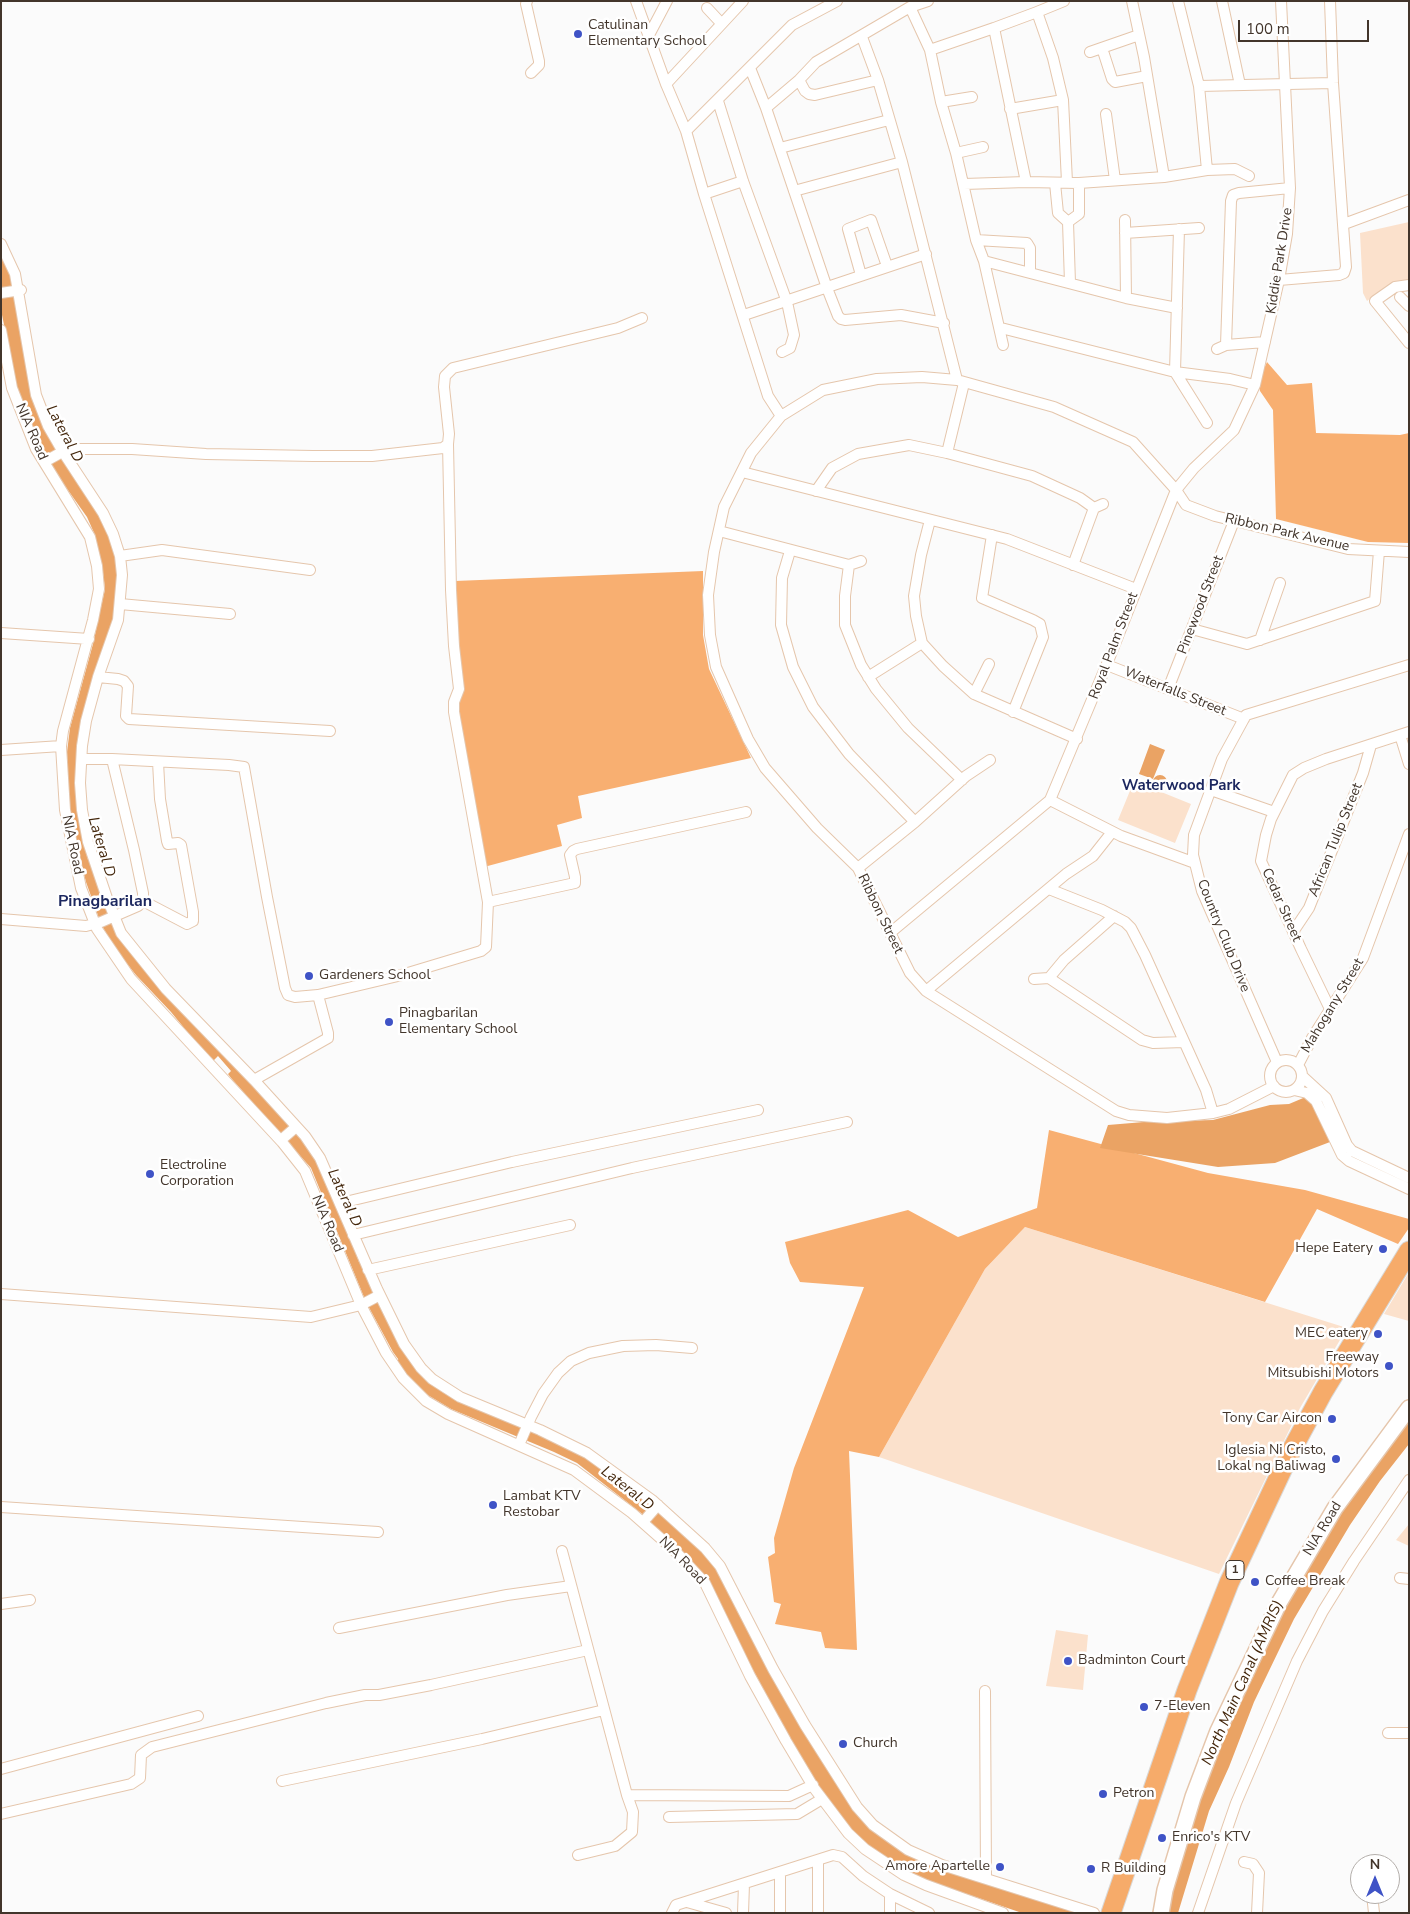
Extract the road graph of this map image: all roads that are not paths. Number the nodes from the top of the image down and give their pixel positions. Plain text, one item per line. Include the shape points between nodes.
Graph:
1 (527, 1) edge
2 (636, 1) edge
3 (667, 1) edge
4 (743, 1) edge
5 (838, 1) edge
6 (928, 1) edge
7 (1064, 1) edge
8 (1132, 1) edge
9 (1178, 1) edge
10 (1222, 1) edge
11 (1281, 1) edge
12 (1330, 1) edge
13 (707, 8) dead end
14 (910, 8) junction
15 (1037, 12) junction
16 (721, 23) junction
17 (994, 28) junction
18 (1139, 35) junction
19 (648, 37) junction
20 (862, 37) junction
21 (1102, 48) junction
22 (930, 50) junction
23 (1090, 52) dead end
24 (750, 68) junction
25 (531, 74) dead end
26 (1147, 76) junction
27 (799, 80) junction
28 (878, 80) junction
29 (1333, 83) junction
30 (666, 84) junction
31 (1240, 85) junction
32 (1286, 85) junction
33 (1199, 86) junction
34 (972, 96) dead end
35 (1063, 100) junction
36 (718, 101) junction
37 (941, 102) junction
38 (766, 108) junction
39 (1010, 109) junction
40 (1106, 114) dead end
41 (889, 120) junction
42 (686, 131) junction
43 (780, 148) junction
44 (983, 148) dead end
45 (956, 152) junction
46 (902, 162) junction
47 (1207, 170) junction
48 (1249, 176) dead end
49 (1164, 177) junction
50 (1115, 180) junction
51 (743, 182) junction
52 (1026, 182) junction
53 (1066, 182) junction
54 (1055, 183) junction
55 (1079, 183) junction
56 (964, 184) junction
57 (1290, 188) junction
58 (794, 191) junction
59 (704, 194) junction
60 (1409, 200) edge
61 (1125, 220) dead end
62 (1068, 222) junction
63 (1344, 224) junction
64 (1199, 228) dead end
65 (1179, 229) junction
66 (1125, 233) junction
67 (976, 240) junction
68 (1, 244) edge
69 (926, 254) junction
70 (984, 261) junction
71 (887, 266) junction
72 (1030, 272) junction
73 (862, 275) junction
74 (1279, 280) junction
75 (1070, 282) junction
76 (1409, 285) edge
77 (827, 288) junction
78 (18, 290) junction
79 (1, 293) edge
80 (1400, 297) dead end
81 (1126, 298) junction
82 (787, 302) junction
83 (1409, 306) edge
84 (1177, 308) junction
85 (744, 315) junction
86 (642, 318) dead end
87 (944, 323) junction
88 (1001, 328) junction
89 (1, 330) edge
90 (1265, 342) junction
91 (1409, 343) edge
92 (1004, 345) dead end
93 (782, 352) dead end
94 (1176, 372) junction
95 (961, 382) junction
96 (1255, 386) junction
97 (781, 416) junction
98 (1207, 422) dead end
99 (448, 444) junction
100 (61, 453) junction
101 (947, 453) junction
102 (45, 461) junction
103 (742, 472) junction
104 (1176, 490) junction
105 (816, 491) junction
106 (930, 520) junction
107 (1234, 521) junction
108 (719, 531) junction
109 (992, 536) junction
110 (790, 551) junction
111 (1379, 551) junction
112 (1409, 552) edge
113 (120, 556) junction
114 (861, 561) dead end
115 (849, 565) junction
116 (1073, 565) junction
117 (310, 570) dead end
118 (1280, 583) dead end
119 (1136, 589) junction
120 (120, 604) junction
121 (230, 614) dead end
122 (1051, 623) dead end
123 (1041, 628) junction
124 (1192, 629) junction
125 (1, 633) edge
126 (89, 638) junction
127 (1260, 640) junction
128 (922, 643) junction
129 (989, 664) dead end
130 (1107, 665) junction
131 (1409, 665) edge
132 (98, 677) junction
133 (868, 677) junction
134 (1168, 689) junction
135 (974, 694) junction
136 (1013, 712) junction
137 (1244, 719) junction
138 (330, 731) dead end
139 (1404, 734) edge
140 (1077, 739) junction
141 (1371, 745) junction
142 (61, 746) junction
143 (1, 750) edge
144 (82, 759) junction
145 (112, 759) junction
146 (990, 760) dead end
147 (158, 762) junction
148 (1409, 764) edge
149 (962, 780) junction
150 (1211, 790) junction
151 (1050, 800) junction
152 (74, 810) junction
153 (746, 812) dead end
154 (1274, 812) junction
155 (915, 822) junction
156 (1112, 832) junction
157 (1409, 834) edge
158 (1195, 863) junction
159 (858, 868) junction
160 (1048, 889) junction
161 (143, 901) junction
162 (488, 902) junction
163 (113, 916) junction
164 (1114, 916) junction
165 (1, 920) edge
166 (98, 923) junction
167 (1293, 932) junction
168 (890, 933) junction
169 (1050, 978) junction
170 (1034, 979) dead end
171 (926, 990) junction
172 (318, 994) junction
173 (1330, 1009) junction
174 (1184, 1042) junction
175 (1277, 1062) junction
176 (1298, 1065) junction
177 (1302, 1076) junction
178 (237, 1078) junction
179 (254, 1080) junction
180 (1274, 1086) junction
181 (1294, 1090) junction
182 (758, 1110) dead end
183 (1213, 1112) junction
184 (847, 1122) dead end
185 (295, 1128) junction
186 (283, 1139) junction
187 (1409, 1178) edge
188 (1409, 1189) edge
189 (340, 1203) junction
190 (570, 1225) dead end
191 (353, 1235) junction
192 (1409, 1250) edge
193 (368, 1270) junction
194 (1, 1294) edge
195 (378, 1296) junction
196 (363, 1303) junction
197 (692, 1348) dead end
198 (1409, 1408) edge
199 (527, 1427) junction
200 (521, 1442) junction
201 (1409, 1480) edge
202 (1, 1507) edge
203 (657, 1507) junction
204 (645, 1520) junction
205 (378, 1532) dead end
206 (562, 1551) dead end
207 (572, 1586) junction
208 (30, 1600) dead end
209 (1, 1604) edge
210 (339, 1628) dead end
211 (588, 1650) junction
212 (985, 1691) dead end
213 (604, 1710) junction
214 (198, 1716) dead end
215 (1388, 1733) dead end
216 (1409, 1733) edge
217 (1, 1769) edge
218 (282, 1781) dead end
219 (813, 1785) junction
220 (626, 1795) junction
221 (822, 1799) junction
222 (1, 1814) edge
223 (669, 1818) dead end
224 (578, 1855) dead end
225 (818, 1860) junction
226 (1244, 1862) dead end
227 (780, 1873) junction
228 (986, 1879) junction
229 (744, 1884) junction
230 (890, 1894) junction
231 (687, 1902) junction
232 (672, 1913) edge
233 (726, 1913) edge
234 (743, 1913) edge
235 (780, 1913) edge
236 (818, 1913) edge
237 (890, 1913) edge
238 (929, 1913) edge
239 (1003, 1913) edge
240 (1094, 1913) edge
241 (1111, 1913) edge
242 (1161, 1913) edge
243 (1198, 1913) edge
244 (1256, 1913) edge

1 - 25 street via 539,61
2 - 19 street
3 - 19 street
4 - 16 street
5 - 24 street via 792,24
6 - 14 street
7 - 15 street
8 - 18 street
9 - 33 street
10 - 31 street
11 - 32 street, Kiddie Park Drive
12 - 29 street
13 - 16 street
14 - 20 street
14 - 22 street
15 - 17 street
15 - 35 street
16 - 30 street
17 - 22 street
17 - 39 street
18 - 21 street
18 - 26 street
19 - 30 street
20 - 27 street via 816,62
20 - 28 street
21 - 23 street
21 - 26 street via 1115,82
22 - 37 street
24 - 36 street
24 - 38 street
26 - 49 street
27 - 28 street via 805,91 815,95
27 - 38 street
28 - 41 street
29 - 32 street
29 - 63 street
30 - 42 street
31 - 32 street
31 - 33 street
32 - 57 street, Kiddie Park Drive
33 - 47 street
34 - 37 street
35 - 39 street
35 - 53 street
36 - 42 street
36 - 51 street
37 - 45 street
38 - 43 street
39 - 52 street
40 - 50 street
41 - 43 street
41 - 46 street
42 - 59 street
43 - 58 street
44 - 45 street
45 - 56 street
46 - 58 street
46 - 69 street
47 - 48 street via 1235,169
47 - 49 street
49 - 50 street
50 - 55 street
51 - 59 street
51 - 82 street
52 - 54 street
52 - 56 street
53 - 54 street
53 - 55 street
54 - 62 street via 1058,213
55 - 62 street via 1080,214
56 - 67 street
57 - 74 street, Kiddie Park Drive
57 - 90 street via 1239,193 1231,201 1221,347
58 - 77 street
59 - 85 street
60 - 63 street
61 - 66 street
62 - 75 street
63 - 74 street via 1344,273
64 - 65 street
65 - 66 street
65 - 84 street
66 - 81 street
67 - 70 street
67 - 72 street via 1026,244 1030,248
68 - 78 street via 15,274
69 - 71 street
69 - 87 street
70 - 72 street
70 - 88 street
71 - 73 street
71 - 73 street via 871,220 848,229
72 - 75 street
73 - 77 street
74 - 90 street, Kiddie Park Drive
75 - 81 street
76 - 91 street via 1395,287 1375,301
77 - 82 street
77 - 87 street via 841,320 901,315
78 - 79 street
78 - 100 street via 36,395
80 - 83 street
81 - 84 street
82 - 85 street
82 - 93 street via 794,335 790,348
84 - 94 street
85 - 97 street via 768,396
86 - 99 street via 618,328 453,368 445,376 444,387
87 - 95 street
88 - 92 street
88 - 94 street
89 - 102 street, NIA Road via 12,388 36,450
90 - 96 street, Kiddie Park Drive
94 - 96 street via 1230,379
94 - 98 street
95 - 97 street, Ribbon Street via 922,377 877,379 824,390
95 - 101 street
95 - 104 street, Ribbon Park Avenue via 1054,407 1133,442
96 - 104 street, Kiddie Park Drive via 1234,430
97 - 103 street, Ribbon Street via 751,453
99 - 100 street via 443,448 372,456 206,454 132,449 78,449
99 - 162 street via 451,590 459,689 454,712
100 - 102 street
100 - 113 street via 103,514 114,534
101 - 105 street via 909,445 858,454 832,468
101 - 116 street via 1032,476 1099,506
102 - 126 street, NIA Road via 81,520 95,554 99,589
103 - 105 street
103 - 108 street, Ribbon Street via 724,507
104 - 107 street, Ribbon Park Avenue via 1186,506
104 - 119 street, Royal Palm Street
105 - 106 street
106 - 109 street
106 - 128 street via 914,596
107 - 111 street, Ribbon Park Avenue via 1348,549
107 - 124 street, Pinewood Street
108 - 110 street
108 - 159 street, Ribbon Street via 708,595 716,667 748,739 765,768 817,828
109 - 116 street
109 - 123 street via 977,600 1033,620
110 - 115 street
110 - 155 street via 782,578 781,625 793,667 813,708 843,746
111 - 112 street, Ribbon Park Avenue
111 - 127 street via 1375,601
113 - 117 street via 162,550
113 - 120 street
114 - 115 street
115 - 133 street via 844,596 845,625
116 - 119 street
118 - 127 street
119 - 130 street, Royal Palm Street
120 - 121 street
120 - 132 street via 118,620
122 - 123 street
123 - 136 street via 1043,636
124 - 127 street via 1238,648
124 - 134 street, Pinewood Street
125 - 126 street
126 - 142 street, NIA Road
128 - 133 street
128 - 135 street
129 - 135 street
130 - 134 street, Waterfalls Street
130 - 140 street, Royal Palm Street
131 - 137 street via 1246,715
132 - 138 street via 124,680 128,686 126,716 129,719
132 - 144 street via 86,721
133 - 149 street via 908,728
134 - 137 street, Waterfalls Street
135 - 136 street
136 - 140 street
137 - 150 street, Country Club Drive via 1222,759
139 - 141 street, Cedar Street
139 - 148 street
140 - 151 street, Royal Palm Street
141 - 154 street, Cedar Street via 1326,759 1293,775
141 - 167 street, African Tulip Street via 1309,908
142 - 143 street
142 - 152 street, NIA Road
144 - 145 street
144 - 152 street
145 - 147 street
145 - 161 street
146 - 149 street
147 - 161 street via 167,841 168,844 182,845 193,921 186,924
147 - 172 street via 244,767 285,988 288,995 295,997
149 - 155 street
150 - 154 street
150 - 158 street, Country Club Drive via 1194,835
151 - 156 street
151 - 168 street
152 - 163 street
152 - 166 street, NIA Road via 81,888
153 - 162 street via 577,849 570,855 575,883
154 - 167 street, Cedar Street via 1261,861
155 - 159 street
156 - 158 street
156 - 160 street via 1093,856
157 - 173 street, Mahogany Street via 1363,958
158 - 175 street, Country Club Drive via 1202,891
159 - 168 street, Ribbon Street
160 - 164 street
160 - 171 street
161 - 163 street
162 - 172 street via 486,947 481,951 398,976
163 - 166 street
163 - 178 street via 140,958
164 - 169 street via 1064,960
164 - 174 street via 1130,928
165 - 166 street via 86,926
166 - 178 street, NIA Road via 112,953 131,979
167 - 173 street, Cedar Street
168 - 171 street, Ribbon Street via 910,973
169 - 170 street
169 - 174 street via 1142,1040 1152,1043
171 - 183 street, Ribbon Street via 1116,1111 1167,1118
172 - 179 street via 328,1038
173 - 176 street, Mahogany Street
174 - 183 street
175 - 176 street via 1291,1060
175 - 180 street via 1270,1072
176 - 177 street
177 - 181 street
177 - 187 street via 1326,1098 1352,1151
178 - 179 street
178 - 186 street, NIA Road
179 - 185 street
180 - 181 street via 1283,1092
180 - 183 street, Ribbon Street via 1229,1109
181 - 188 street via 1306,1093 1316,1101 1342,1155
182 - 189 street via 512,1162
184 - 191 street via 632,1168
185 - 186 street
185 - 189 street via 320,1158
186 - 196 street, NIA Road via 305,1171
189 - 191 street
190 - 193 street
191 - 193 street
192 - 241 highway, 1 via 1318,1401 1229,1583 1187,1690
193 - 195 street
194 - 196 street via 311,1317
195 - 196 street
195 - 199 street via 412,1357 432,1379 460,1397
196 - 200 street, NIA Road via 386,1353 403,1378 426,1401 448,1414
197 - 199 street via 623,1346 589,1353 571,1361 543,1394
198 - 242 street, NIA Road via 1334,1508 1279,1603 1218,1731 1193,1797
199 - 200 street
199 - 203 street via 587,1453
200 - 204 street, NIA Road via 574,1470
201 - 243 street via 1328,1603 1296,1661 1236,1803
202 - 205 street
203 - 204 street
203 - 228 street via 705,1548 720,1566 773,1669 862,1813 908,1850
204 - 219 street, NIA Road via 705,1583 750,1676
206 - 207 street
207 - 210 street via 507,1595
207 - 211 street
208 - 209 street
211 - 213 street
211 - 222 street via 431,1685 326,1702 152,1747 141,1755 141,1772 136,1782
212 - 228 street
213 - 218 street via 482,1740
213 - 220 street
214 - 217 street
215 - 216 street
219 - 220 street via 789,1796
219 - 221 street, NIA Road
220 - 224 street via 633,1812 632,1832 615,1846
221 - 223 street via 797,1814
221 - 239 street, NIA Road via 848,1832 884,1863 926,1885
225 - 227 street
225 - 230 street via 838,1855
225 - 236 street
226 - 244 street via 1253,1864 1259,1873
227 - 229 street
227 - 235 street
228 - 240 street
229 - 231 street
229 - 234 street
230 - 237 street
230 - 238 street
231 - 232 street via 676,1905
231 - 233 street

